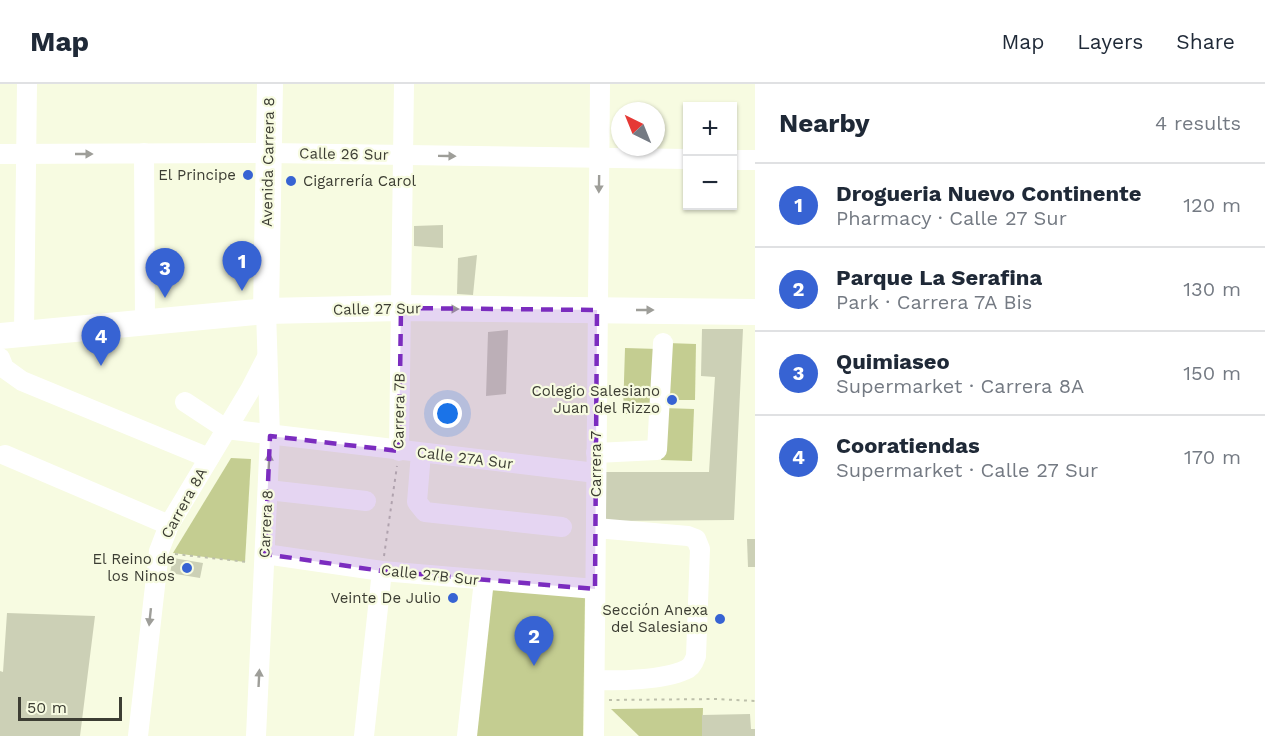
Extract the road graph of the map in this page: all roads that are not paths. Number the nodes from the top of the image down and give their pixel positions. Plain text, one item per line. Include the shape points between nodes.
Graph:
1 (27, 84) edge
2 (270, 84) edge
3 (404, 84) edge
4 (600, 84) edge
5 (144, 153) junction
6 (268, 153) junction
7 (0, 154) edge
8 (25, 154) junction
9 (404, 155) junction
10 (599, 158) junction
11 (683, 159) edge
12 (737, 160) edge
13 (755, 160) edge
14 (401, 308) junction
15 (597, 310) junction
16 (266, 311) junction
17 (755, 312) edge
18 (145, 322) junction
19 (12, 335) edge
20 (663, 343) dead end
21 (267, 356) junction
22 (0, 358) edge
23 (185, 402) dead end
24 (226, 429) junction
25 (270, 436) junction
26 (399, 451) junction
27 (421, 453) junction
28 (596, 453) junction
29 (5, 455) dead end
30 (209, 458) junction
31 (596, 473) junction
32 (268, 490) junction
33 (366, 501) dead end
34 (169, 525) junction
35 (562, 527) dead end
36 (596, 528) junction
37 (265, 559) junction
38 (382, 571) junction
39 (484, 580) junction
40 (595, 590) junction
41 (595, 680) junction
42 (138, 736) edge
43 (256, 736) edge
44 (364, 736) edge
45 (467, 736) edge
46 (594, 736) edge

1 - 8 street
2 - 6 main road, Avenida Carrera 8
3 - 9 street, Carrera 7B
4 - 10 street, Carrera 7
5 - 6 street, Calle 26 Sur
8 -> 5 street, Calle 26 Sur
5 - 18 street
6 - 9 street, Calle 26 Sur
6 - 16 main road, Avenida Carrera 8
7 - 8 street, Calle 26 Sur
8 - 19 street
9 -> 10 street, Calle 26 Sur
9 - 14 street, Carrera 7B
10 - 11 street, Calle 26 Sur
10 -> 15 street, Carrera 7
12 - 13 street
14 -> 15 main road, Calle 27 Sur
14 - 16 main road, Calle 27 Sur
14 - 26 street, Carrera 7B
15 -> 17 main road, Calle 27 Sur
15 - 28 street, Carrera 7
16 - 18 main road, Calle 27 Sur
16 - 21 street, Carrera 8
18 - 19 main road, Calle 27 Sur
20 - 28 street via 657,450
21 - 24 street, Carrera 8A
21 - 25 street, Carrera 8
22 - 30 street via 4,368 22,381
23 - 24 street
24 - 25 street, Calle 27A Sur
24 - 30 street, Carrera 8A
25 - 26 street, Calle 27A Sur
32 -> 25 street, Carrera 8
26 - 27 street, Calle 27A Sur
27 - 31 street, Calle 27A Sur
27 - 35 street via 417,502 425,512
28 - 31 street, Carrera 7
29 - 34 street
30 - 34 street, Carrera 8A
31 - 36 street, Carrera 7
32 - 33 street
32 - 37 street, Carrera 8
34 -> 42 street, Carrera 8A via 159,551
36 - 40 street, Carrera 7
36 - 41 street via 688,536 696,539 700,549 696,656 691,666 680,672
37 - 38 street, Calle 27B Sur
43 -> 37 street, Carrera 8
38 - 39 street, Calle 27B Sur
38 - 44 street
39 - 40 street, Calle 27B Sur
39 - 45 street
40 - 41 street, Carrera 7
41 - 46 street, Carrera 7

